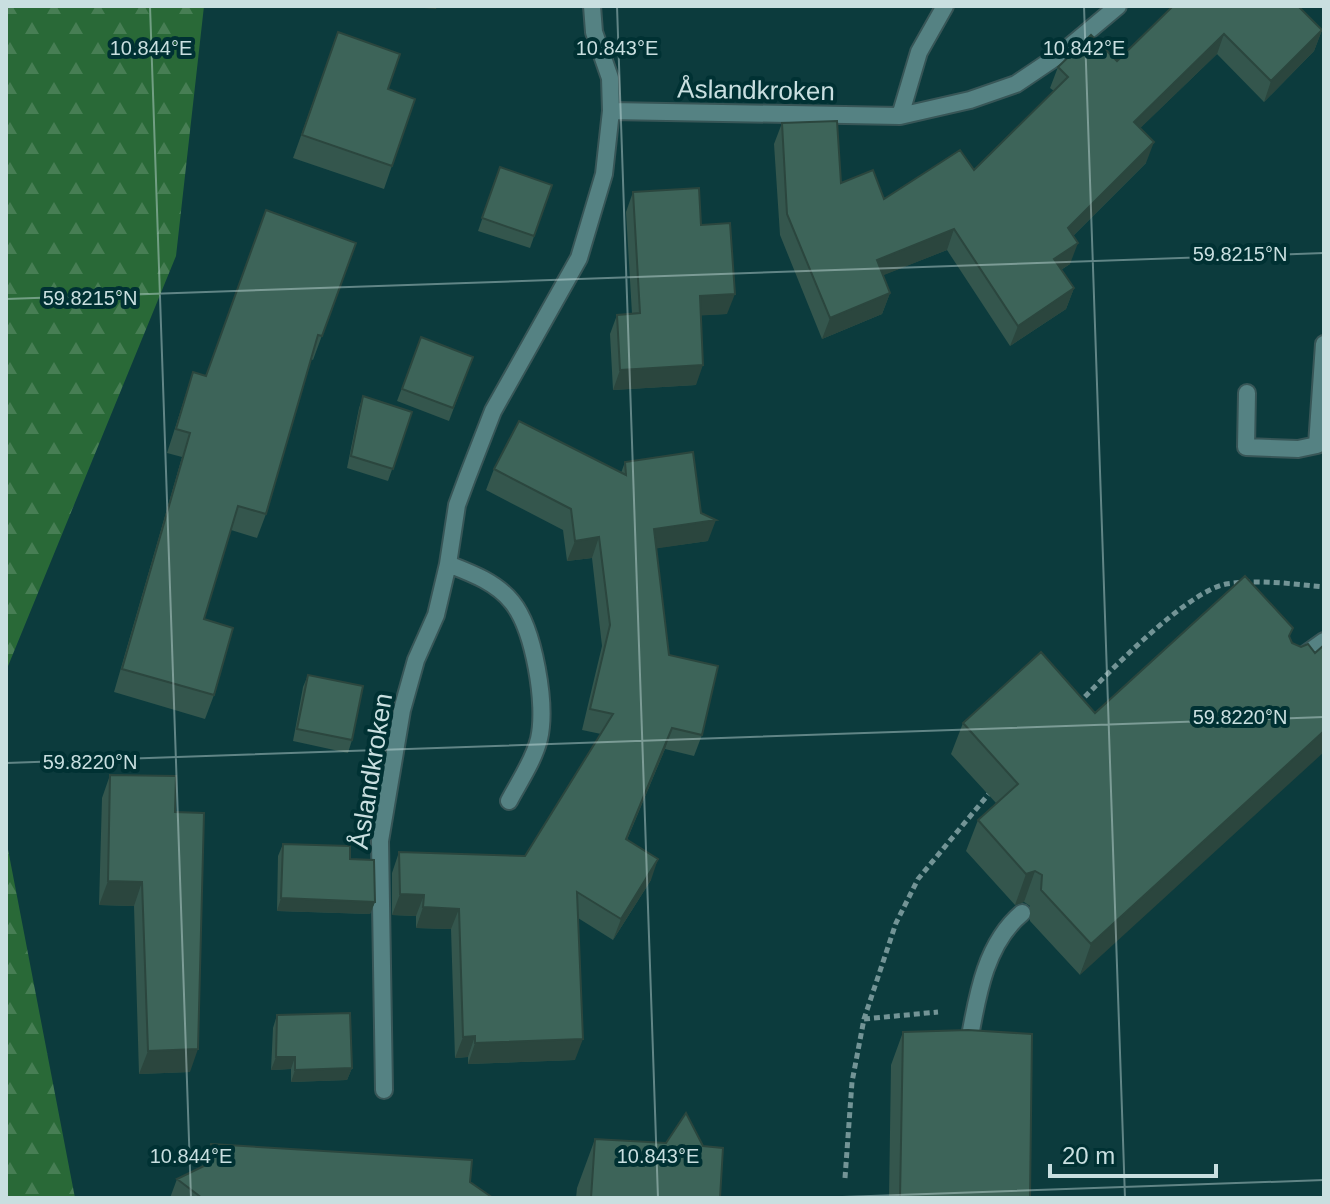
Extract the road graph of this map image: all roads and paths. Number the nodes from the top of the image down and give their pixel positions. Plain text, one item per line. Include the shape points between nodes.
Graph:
1 (592, 6) edge
2 (945, 6) edge
3 (1118, 6) edge
4 (611, 111) junction
5 (900, 116) junction
6 (1324, 344) edge
7 (1247, 393) dead end
8 (448, 564) junction
9 (1324, 587) edge
10 (1324, 641) edge
11 (1289, 667) edge
12 (1073, 709) edge
13 (1000, 783) edge
14 (509, 801) dead end
15 (1022, 913) dead end
16 (943, 1012) dead end
17 (864, 1019) junction
18 (969, 1042) edge
19 (384, 1090) dead end
20 (845, 1178) dead end

1 - 4 lane, Åslandkroken via 594,32 610,78
2 - 5 lane via 919,52
3 - 5 lane, Åslandkroken via 1016,84
4 - 5 lane, Åslandkroken
4 - 8 lane, Åslandkroken via 604,174 579,258 493,411 457,505
6 - 7 lane via 1317,445 1246,447
8 - 14 lane via 490,583 511,601 530,641 542,705 539,740
8 - 19 lane, Åslandkroken via 402,710 384,804 379,948
9 - 12 path via 1257,582 1223,585 1195,597
10 - 11 lane
13 - 17 path via 918,879 896,923
15 - 18 lane via 1010,923 985,971
16 - 17 path
17 - 20 path via 852,1082

